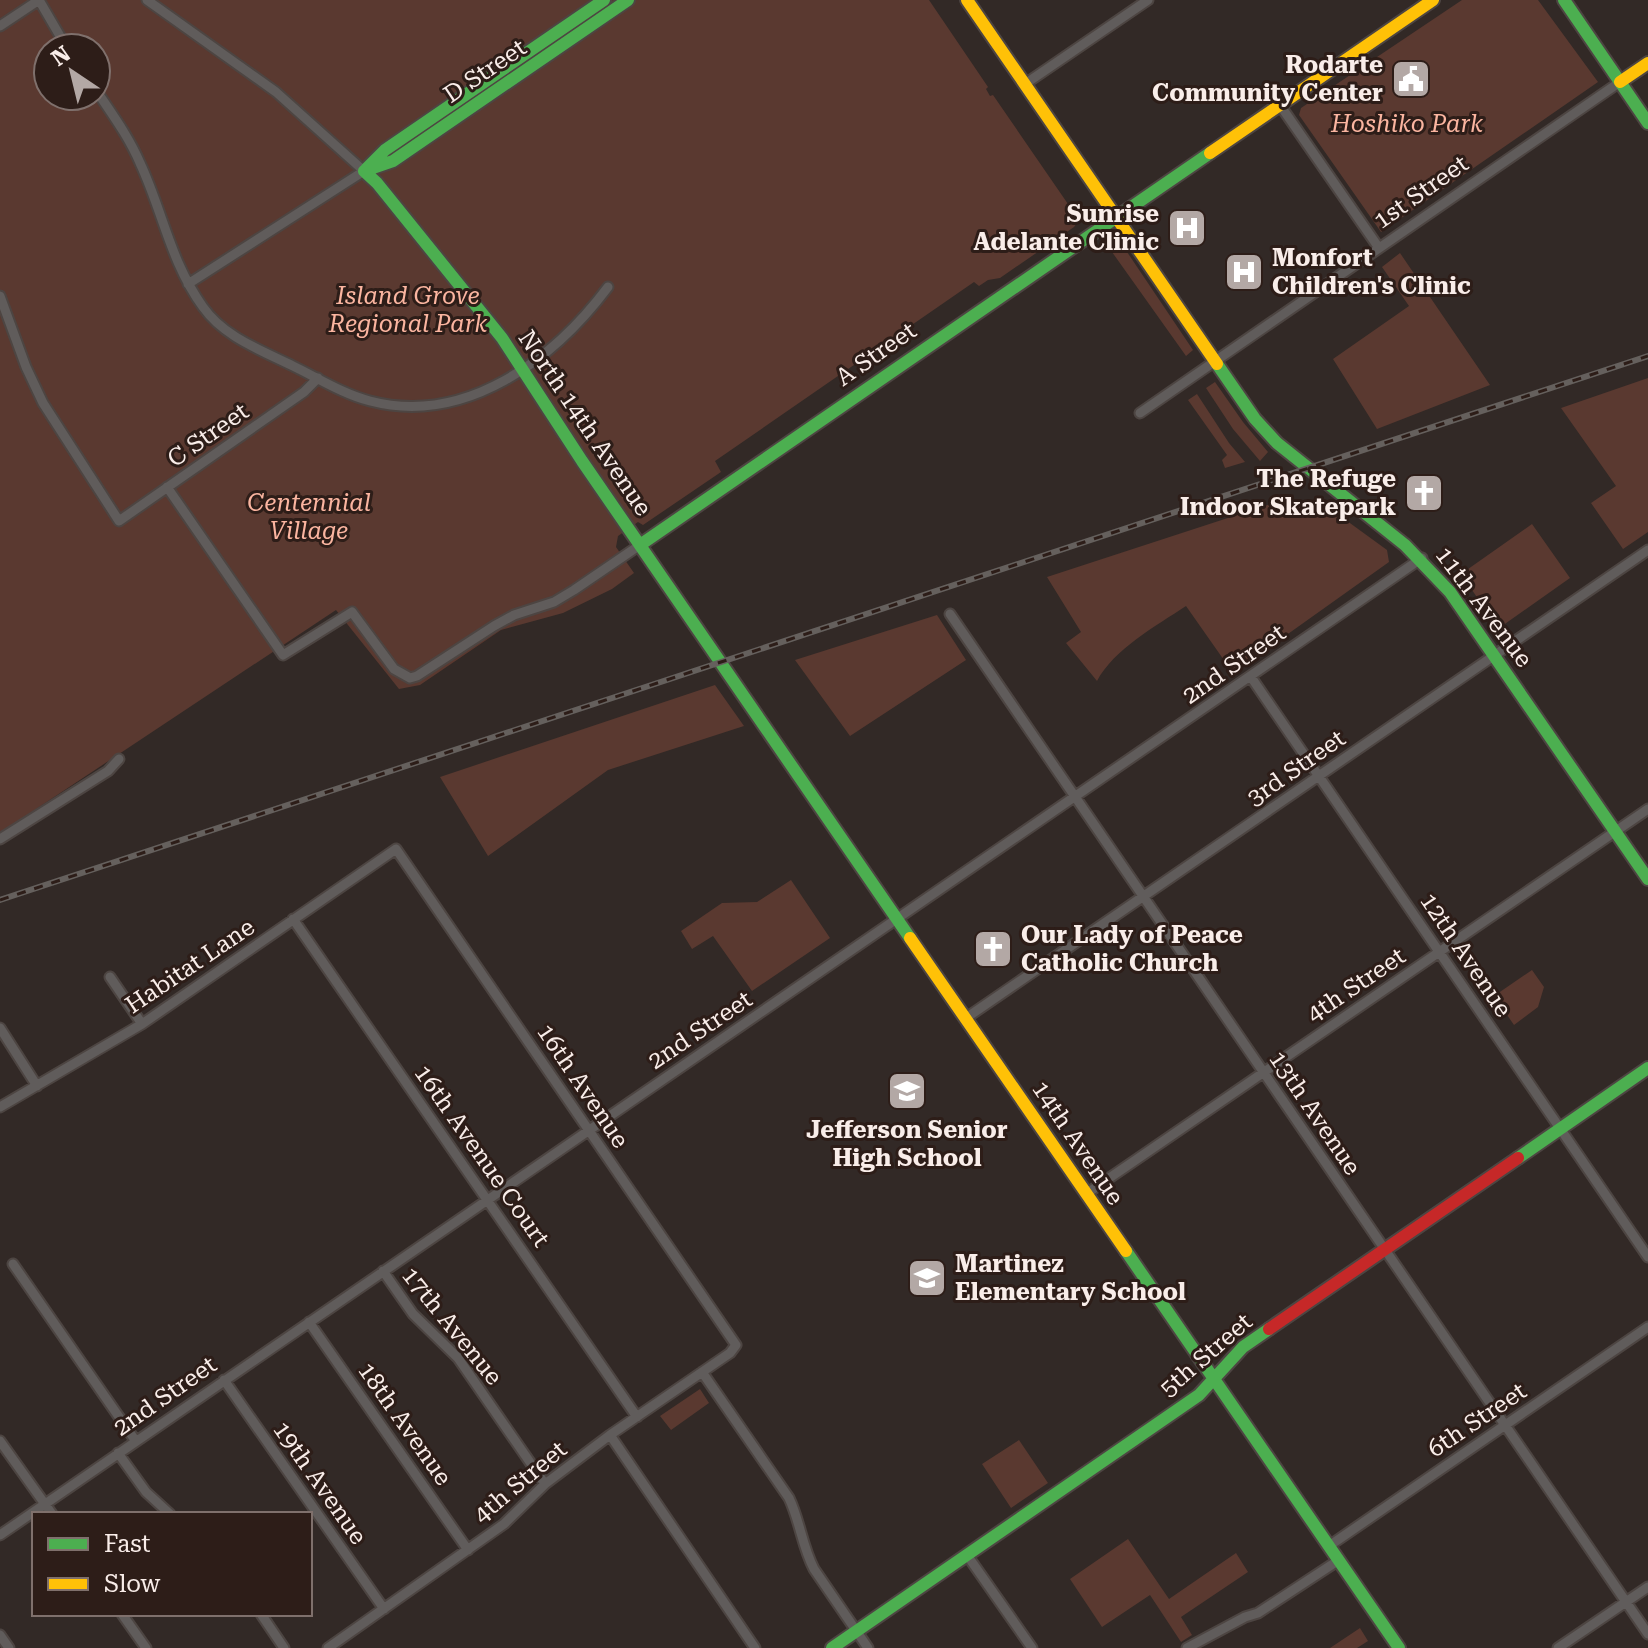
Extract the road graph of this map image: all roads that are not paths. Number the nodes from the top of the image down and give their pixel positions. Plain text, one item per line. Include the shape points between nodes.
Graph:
1 (39, 0) edge
2 (147, 0) edge
3 (604, 0) edge
4 (967, 0) edge
5 (1148, 0) edge
6 (1433, 0) edge
7 (1564, 0) edge
8 (623, 1) edge
9 (0, 26) edge
10 (58, 32) edge
11 (1648, 63) edge
12 (1620, 82) junction
13 (1025, 84) junction
14 (1280, 105) junction
15 (110, 112) edge
16 (1648, 123) edge
17 (364, 171) junction
18 (1116, 217) junction
19 (1379, 248) junction
20 (188, 284) junction
21 (608, 287) dead end
22 (0, 296) edge
23 (1215, 361) junction
24 (521, 370) junction
25 (318, 378) junction
26 (1140, 413) dead end
27 (167, 487) junction
28 (640, 545) junction
29 (1648, 550) edge
30 (1422, 558) junction
31 (950, 614) dead end
32 (1493, 655) junction
33 (722, 663) joint
34 (1251, 677) junction
35 (119, 759) dead end
36 (1319, 776) junction
37 (1074, 798) junction
38 (1648, 809) edge
39 (1615, 831) junction
40 (0, 839) edge
41 (396, 849) joint
42 (1648, 879) edge
43 (1142, 897) junction
44 (293, 919) junction
45 (898, 919) junction
46 (1439, 952) junction
47 (110, 977) dead end
48 (966, 1018) junction
49 (142, 1024) junction
50 (0, 1028) edge
51 (1648, 1068) edge
52 (1263, 1073) junction
53 (37, 1086) junction
54 (0, 1107) edge
55 (589, 1129) junction
56 (1559, 1129) junction
57 (1086, 1194) junction
58 (488, 1200) junction
59 (1384, 1250) junction
60 (1648, 1257) edge
61 (13, 1264) dead end
62 (383, 1271) junction
63 (309, 1322) junction
64 (1648, 1327) edge
65 (736, 1345) joint
66 (702, 1372) junction
67 (224, 1380) junction
68 (1214, 1380) junction
69 (637, 1417) junction
70 (1505, 1426) junction
71 (610, 1435) junction
72 (135, 1440) junction
73 (0, 1441) edge
74 (118, 1453) junction
75 (545, 1484) junction
76 (45, 1504) junction
77 (33, 1512) edge
78 (51, 1512) edge
79 (168, 1512) edge
80 (32, 1513) edge
81 (0, 1535) edge
82 (1329, 1546) junction
83 (468, 1550) junction
84 (967, 1555) junction
85 (1339, 1560) junction
86 (1648, 1587) edge
87 (1626, 1602) junction
88 (384, 1609) junction
89 (123, 1616) edge
90 (262, 1616) edge
91 (856, 1631) junction
92 (1648, 1634) edge
93 (0, 1635) edge
94 (9, 1648) edge
95 (146, 1648) edge
96 (284, 1648) edge
97 (328, 1648) edge
98 (755, 1648) edge
99 (832, 1648) edge
100 (868, 1648) edge
101 (1032, 1648) edge
102 (1187, 1648) edge
103 (1399, 1648) edge
104 (1558, 1648) edge

1 - 9 street
1 - 10 street
2 - 17 street, North 14th Avenue via 276,92
3 - 17 street, D Street via 385,150
4 - 13 street, 11th Avenue
5 - 13 street
6 - 14 street, A Street
7 - 12 street
8 - 17 street, D Street via 393,161
11 - 12 street, 1st Street
12 - 16 street
12 - 19 street, 1st Street
13 - 18 street, 11th Avenue
14 - 18 street, A Street
14 - 19 street
15 - 20 street via 141,164
17 - 20 street, D Street
17 - 24 street, North 14th Avenue via 502,338
18 - 23 street, 11th Avenue
18 - 28 street, A Street
19 - 23 street, 1st Street
20 - 25 street via 230,334
21 - 24 street via 568,334
22 - 27 street, C Street via 43,403 119,521
23 - 26 street, 1st Street
23 - 30 street, 11th Avenue via 1255,419 1289,455
24 - 25 street via 473,395 395,406 355,396
24 - 28 street, North 14th Avenue
25 - 27 street, C Street
27 - 28 street, A Street via 283,655 352,612 394,669 410,678 494,626 554,602
28 - 33 street, North 14th Avenue
29 - 32 street, 3rd Street
30 - 32 street, 11th Avenue
30 - 34 street, 2nd Street
31 - 37 street, 13th Avenue
32 - 36 street, 3rd Street
32 - 39 street, 11th Avenue
33 - 45 street, 14th Avenue
34 - 36 street, 12th Avenue
34 - 37 street, 2nd Street
35 - 40 street
36 - 43 street, 3rd Street
36 - 46 street, 12th Avenue
37 - 43 street, 13th Avenue
37 - 45 street, 2nd Street
38 - 39 street, 4th Street
39 - 42 street, 11th Avenue
39 - 46 street, 4th Street
41 - 44 street, Habitat Lane
41 - 55 street, 16th Avenue
43 - 48 street, 3rd Street
43 - 52 street, 13th Avenue
44 - 49 street, Habitat Lane
44 - 58 street, 16th Avenue Court
45 - 48 street, 14th Avenue
45 - 55 street, 2nd Street
46 - 52 street, 4th Street
46 - 56 street, 12th Avenue
47 - 49 street
48 - 57 street, 14th Avenue
49 - 53 street, Habitat Lane
50 - 53 street
51 - 56 street, 5th Street
52 - 57 street, 4th Street
52 - 59 street, 13th Avenue
53 - 54 street, Habitat Lane
55 - 58 street, 2nd Street
55 - 65 street, 16th Avenue
56 - 59 street, 5th Street
56 - 60 street, 12th Avenue
57 - 68 street, 14th Avenue
58 - 62 street, 2nd Street
58 - 69 street, 16th Avenue Court
59 - 68 street, 5th Street via 1243,1347
59 - 70 street, 13th Avenue
61 - 72 street
62 - 63 street, 2nd Street
62 - 75 street, 17th Avenue via 413,1314 458,1358
63 - 67 street, 2nd Street
63 - 83 street, 18th Avenue
64 - 70 street, 6th Street
65 - 66 street, 4th Street
66 - 69 street, 4th Street
66 - 91 street via 789,1498 807,1555
67 - 72 street, 2nd Street
67 - 88 street, 19th Avenue
68 - 82 street, 14th Avenue
68 - 84 street, 5th Street
69 - 71 street, 4th Street
70 - 82 street, 6th Street
70 - 87 street, 13th Avenue
71 - 75 street, 4th Street
71 - 98 street
72 - 74 street, 2nd Street
73 - 76 street
74 - 76 street, 2nd Street
74 - 79 street
75 - 83 street, 4th Street
76 - 77 street, 2nd Street
76 - 78 street
80 - 81 street, 2nd Street
82 - 85 street, 14th Avenue
83 - 88 street, 4th Street
84 - 91 street, 5th Street
84 - 101 street
85 - 102 street via 1258,1613
85 - 103 street, 14th Avenue
86 - 87 street
87 - 92 street, 13th Avenue
87 - 104 street
88 - 97 street, 4th Street
89 - 95 street
90 - 96 street
91 - 99 street, 5th Street
91 - 100 street
93 - 94 street

